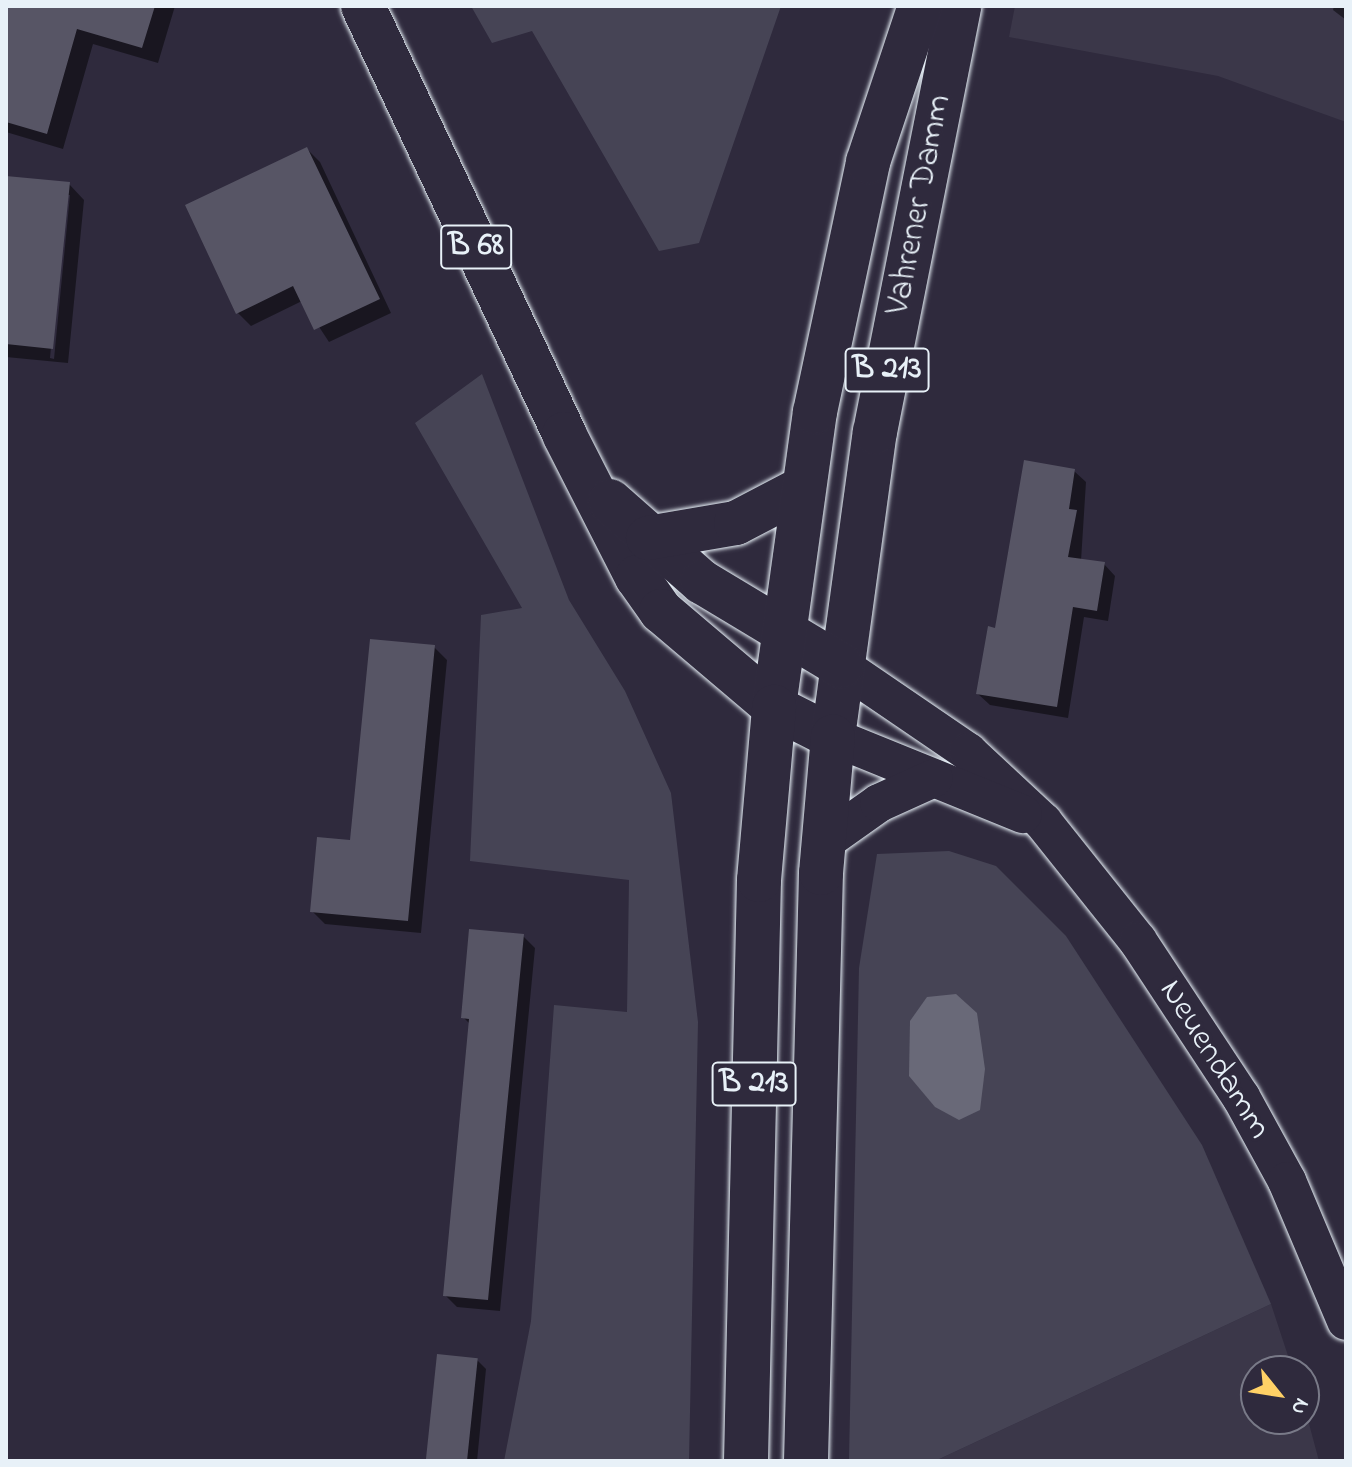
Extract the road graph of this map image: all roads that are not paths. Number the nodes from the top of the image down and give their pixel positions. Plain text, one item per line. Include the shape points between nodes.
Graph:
1 (363, 6) edge
2 (920, 6) edge
3 (959, 6) edge
4 (594, 485) junction
5 (803, 488) junction
6 (648, 538) junction
7 (781, 628) junction
8 (842, 666) junction
9 (774, 707) junction
10 (833, 737) junction
11 (934, 778) junction
12 (1043, 822) junction
13 (824, 842) junction
14 (1346, 1321) edge
15 (746, 1461) edge
16 (806, 1461) edge

1 - 4 main road, B 68 via 564,434
2 - 5 main road, Vahrener Damm / B 213 via 868,162
3 - 8 main road, Vahrener Damm / B 213 via 875,432
4 - 6 main road, B 68
4 - 9 main road, B 68 via 613,534 661,611
5 - 6 main road via 736,523
5 - 7 main road, Vahrener Damm / B 213
6 - 7 main road, B 68 via 702,582
7 - 8 main road, B 68
7 - 9 main road, Vahrener Damm / B 213
8 - 10 main road, Vahrener Damm / B 213
8 - 12 street, Neuendamm via 968,752
9 - 10 main road, B 68
9 - 15 main road, B 213 via 759,880
10 - 11 street, Neuendamm
10 - 13 main road, B 213
11 - 12 street, Neuendamm
11 - 13 street via 879,803
12 - 14 street, Neuendamm via 1138,941 1241,1097 1287,1181
13 - 16 main road, B 213

